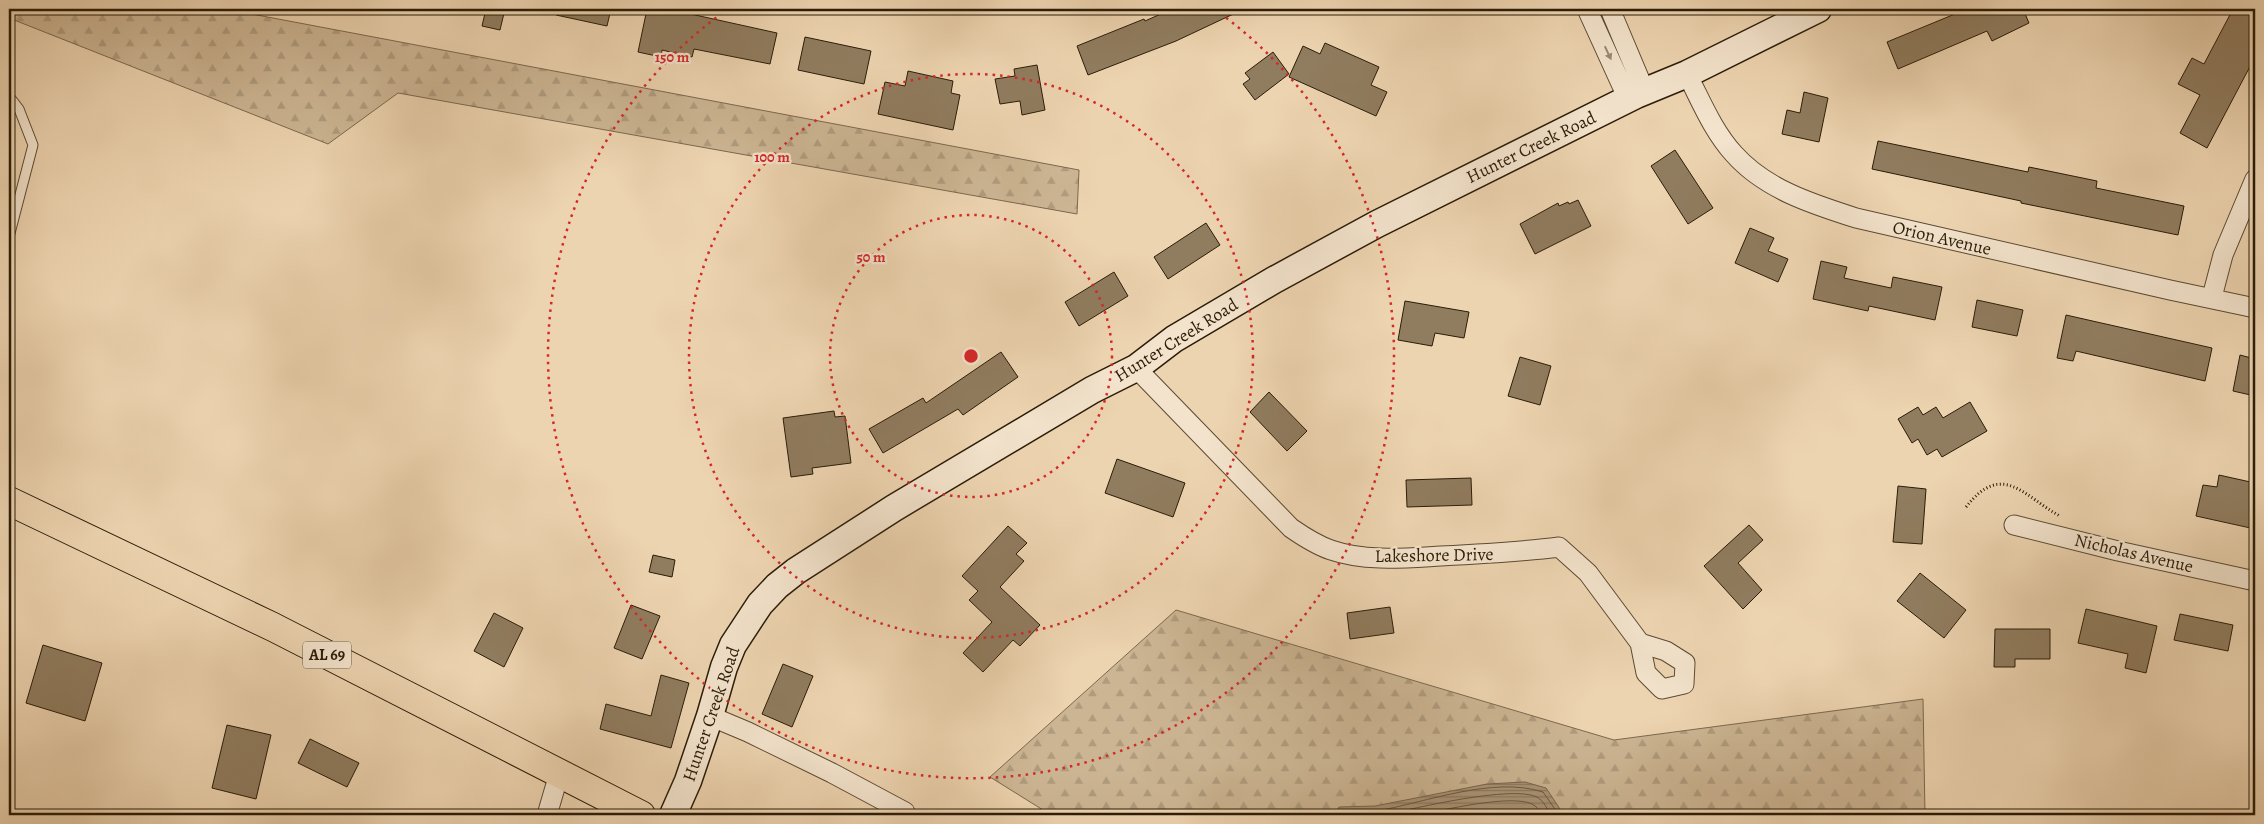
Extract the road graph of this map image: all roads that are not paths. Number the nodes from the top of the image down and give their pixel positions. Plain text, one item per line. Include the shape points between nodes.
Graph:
1 (1587, 9) edge
2 (1610, 9) edge
3 (1818, 9) edge
4 (1686, 74) junction
5 (1637, 95) junction
6 (9, 96) edge
7 (2255, 178) edge
8 (9, 237) edge
9 (2212, 297) junction
10 (2255, 308) edge
11 (1136, 368) junction
12 (9, 501) edge
13 (2014, 524) dead end
14 (2255, 581) edge
15 (1640, 643) dead end
16 (710, 716) junction
17 (559, 774) junction
18 (905, 812) dead end
19 (547, 815) edge
20 (641, 815) edge
21 (673, 815) edge

1 -> 5 street
2 - 5 street
3 - 4 main road, Hunter Creek Road
4 - 5 main road, Hunter Creek Road
4 - 9 street, Orion Avenue via 1734,154 1769,183 1811,203 1856,218
5 - 11 main road, Hunter Creek Road via 1368,228 1174,339
6 - 8 lane via 33,145
7 - 9 street via 2226,248
9 - 10 street, Orion Avenue
11 - 15 street, Lakeshore Drive via 1291,528 1310,541 1354,555 1400,559 1516,553 1559,547 1588,573
11 - 16 main road, Hunter Creek Road via 1092,390 796,570 760,604 733,646
12 - 17 main road, AL 69 via 272,627
13 - 14 street, Nicholas Avenue
16 - 18 street via 832,773
16 - 21 main road, Hunter Creek Road
17 - 19 street
17 - 20 main road, AL 69

